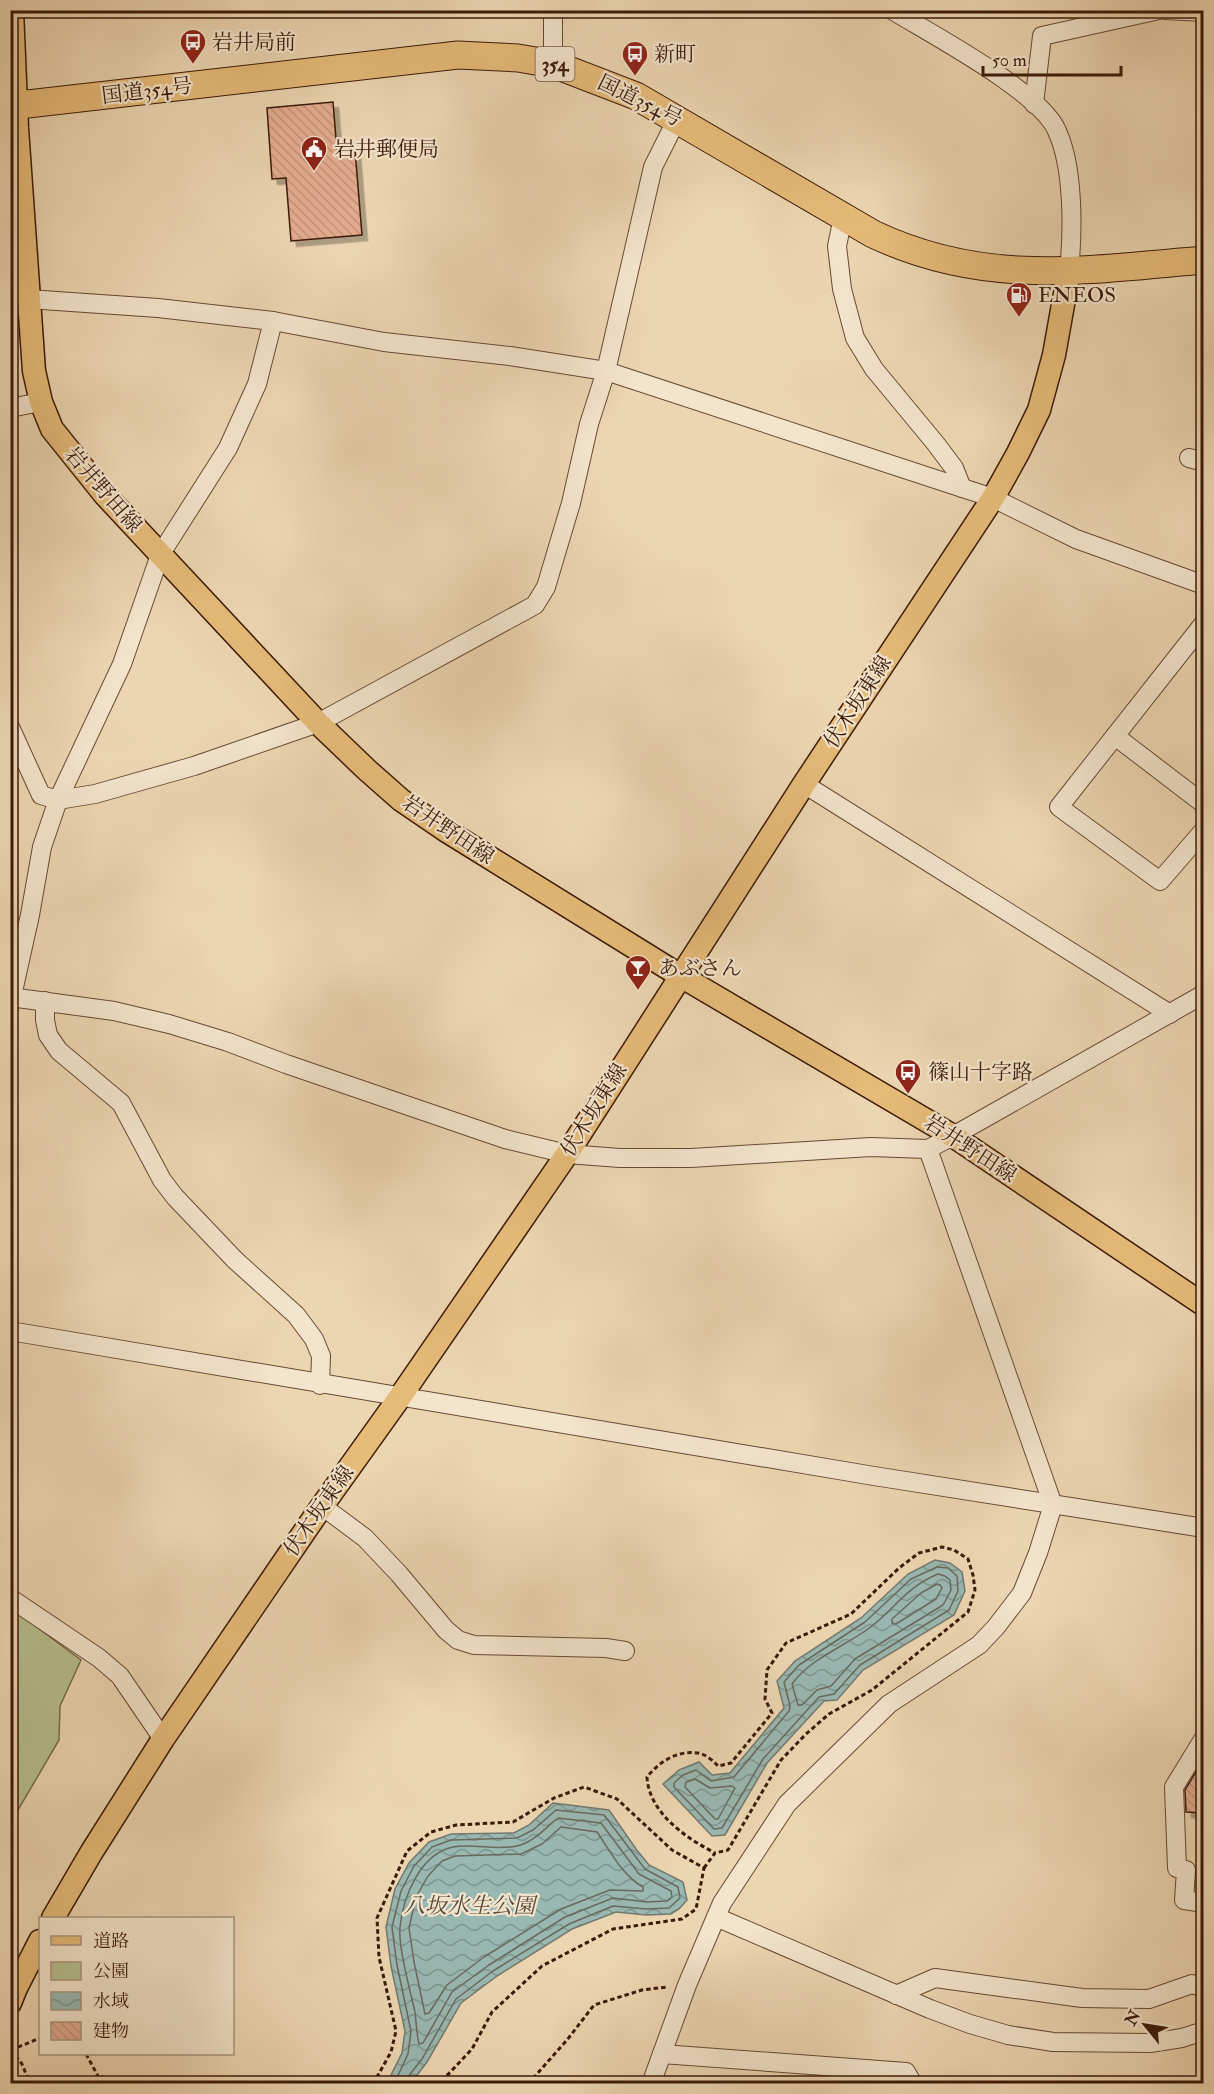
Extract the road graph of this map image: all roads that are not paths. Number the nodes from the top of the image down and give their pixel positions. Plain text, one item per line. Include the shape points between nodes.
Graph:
1 (12, 10) edge
2 (553, 10) edge
3 (892, 10) edge
4 (1159, 10) edge
5 (1165, 10) edge
6 (1203, 12) edge
7 (553, 64) junction
8 (1034, 104) junction
9 (13, 106) edge
10 (677, 119) junction
11 (843, 217) junction
12 (1203, 260) edge
13 (1069, 271) junction
14 (28, 299) junction
15 (273, 321) junction
16 (606, 371) junction
17 (41, 402) junction
18 (10, 408) edge
19 (962, 488) junction
20 (993, 498) junction
21 (160, 555) junction
22 (1203, 585) edge
23 (1203, 623) edge
24 (318, 723) junction
25 (10, 727) edge
26 (1115, 736) junction
27 (804, 784) junction
28 (58, 800) junction
29 (1203, 804) edge
30 (1203, 830) edge
31 (680, 975) junction
32 (1203, 994) edge
33 (12, 1000) edge
34 (45, 1001) junction
35 (1170, 1014) junction
36 (953, 1136) junction
37 (928, 1149) junction
38 (567, 1154) junction
39 (1203, 1305) edge
40 (10, 1331) edge
41 (320, 1385) junction
42 (400, 1397) junction
43 (1053, 1505) junction
44 (322, 1506) junction
45 (1203, 1528) edge
46 (10, 1598) edge
47 (625, 1651) dead end
48 (1203, 1738) edge
49 (164, 1739) junction
50 (1203, 1903) edge
51 (54, 1917) edge
52 (716, 1917) junction
53 (39, 1943) edge
54 (1203, 1988) edge
55 (897, 1995) junction
56 (10, 2003) edge
57 (1203, 2031) edge
58 (662, 2054) junction
59 (651, 2084) edge
60 (913, 2084) edge

1 - 9 main road, 岩井野田線
2 - 7 street
3 - 8 street via 998,75
4 - 8 street via 1042,36
5 - 6 street
7 - 9 highway, 国道354号 / 354 via 458,55
7 - 10 highway, 国道354号 / 354 via 636,96
8 - 13 street via 1057,130 1065,158 1071,222
9 - 14 main road, 岩井野田線
10 - 11 highway, 国道354号 / 354
10 - 16 street via 653,167
11 - 13 highway, 国道354号 / 354 via 893,243 944,260 1010,270
11 - 19 street via 837,246 842,289 855,338 874,369 954,468
12 - 13 highway, 国道354号 / 354
13 - 20 main road, 伏木坂東線 via 1054,355 1039,410
14 - 15 street
14 - 17 main road, 岩井野田線 via 34,371
15 - 16 street via 384,342
15 - 21 street via 257,384 228,448
16 - 19 street
16 - 24 street via 554,564 535,604
17 - 18 street
17 - 21 main road, 岩井野田線 via 52,429 77,462
19 - 20 street
20 - 22 street via 1076,539
20 - 27 main road, 伏木坂東線
21 - 24 main road, 岩井野田線
21 - 28 street via 122,664
23 - 26 street
24 - 28 street via 194,766 95,794
24 - 31 main road, 岩井野田線 via 401,800
25 - 28 street via 41,795
26 - 29 street
26 - 30 street via 1059,807 1160,881
27 - 31 main road, 伏木坂東線
27 - 35 street
28 - 33 street via 42,847
31 - 36 main road, 岩井野田線
31 - 38 main road, 伏木坂東線
32 - 35 street
33 - 34 street
34 - 38 street via 169,1024 505,1138
34 - 41 street via 48,1035 59,1051 121,1103 175,1197 308,1331 321,1356
35 - 36 street
36 - 37 street
36 - 39 main road, 岩井野田線
37 - 38 street via 871,1147 691,1158
37 - 43 street
38 - 42 main road, 伏木坂東線
40 - 41 street
41 - 42 street
42 - 43 street
42 - 44 main road, 伏木坂東線
43 - 45 street
43 - 52 street via 1022,1593 996,1627 979,1645 889,1704 787,1804
44 - 47 street via 365,1538 458,1640 474,1645
44 - 49 main road, 伏木坂東線
46 - 49 street via 120,1676
48 - 50 street via 1174,1787 1177,1868 1186,1870 1184,1900
49 - 51 main road, 伏木坂東線
52 - 55 street
52 - 58 street
53 - 56 main road
54 - 55 street via 1191,1984 1149,1999 1082,1998 935,1978
55 - 57 street via 970,2024 1053,2042 1150,2043
58 - 59 street
58 - 60 street via 906,2072

